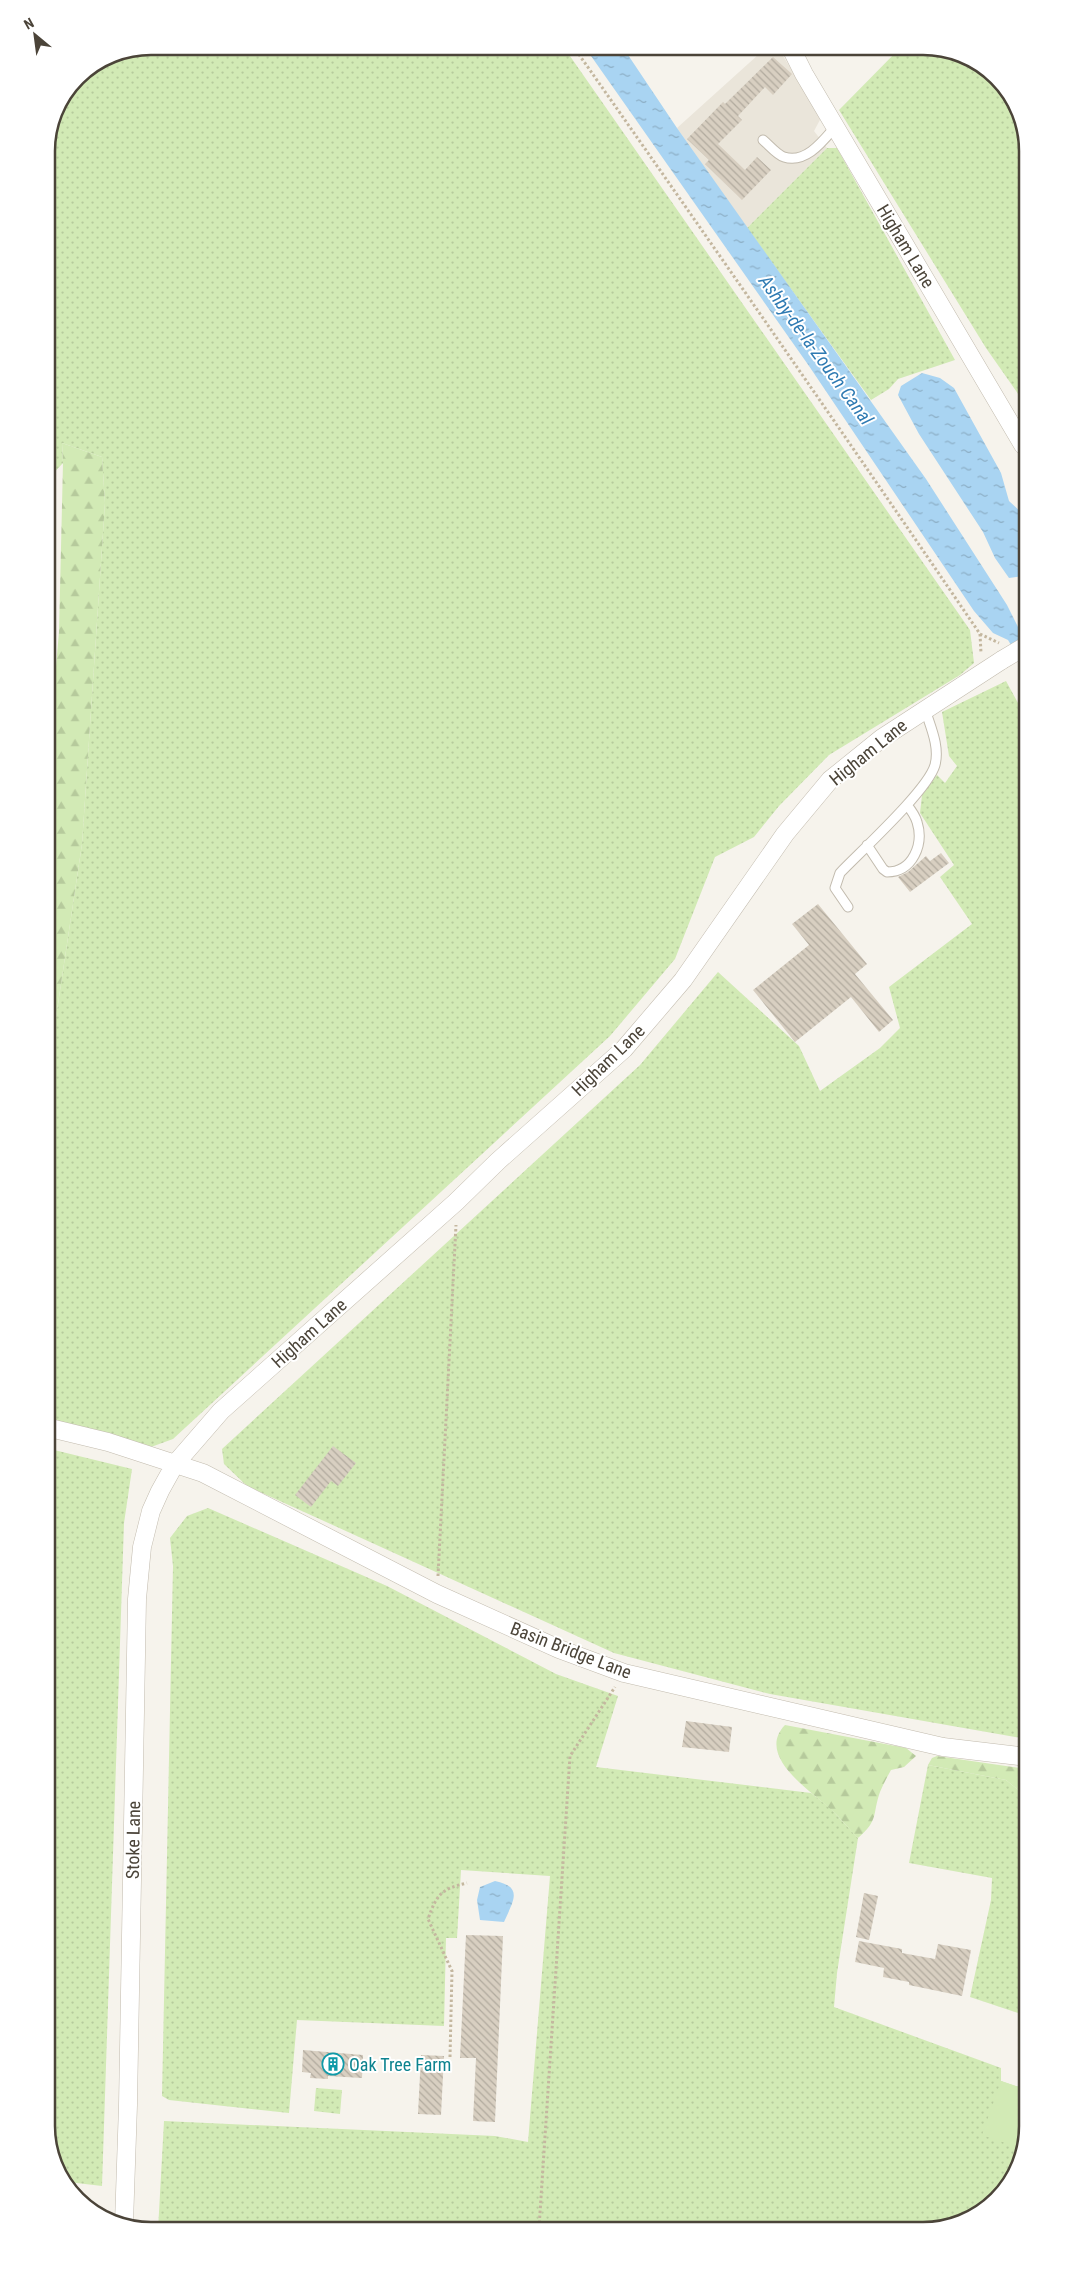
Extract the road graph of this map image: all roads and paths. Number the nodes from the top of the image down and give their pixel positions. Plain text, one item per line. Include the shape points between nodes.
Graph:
1 (579, 55) edge
2 (794, 55) edge
3 (835, 127) junction
4 (763, 140) dead end
5 (1019, 438) edge
6 (980, 634) dead end
7 (1019, 650) edge
8 (924, 709) junction
9 (907, 805) junction
10 (867, 845) junction
11 (848, 907) dead end
12 (456, 1202) junction
13 (55, 1429) edge
14 (175, 1464) junction
15 (437, 1594) junction
16 (624, 1674) junction
17 (1019, 1756) edge
18 (467, 1883) dead end
19 (450, 2057) dead end
20 (124, 2218) edge
21 (539, 2222) edge

1 - 6 path
2 - 3 street, Higham Lane
3 - 4 lane via 822,143 803,157 784,157
3 - 5 street, Higham Lane
7 - 8 street, Higham Lane, bridge
8 - 9 lane via 935,744 935,765
8 - 12 street, Higham Lane via 830,780 784,834 683,980 624,1049
9 - 10 lane
9 - 10 lane via 917,822 919,837 918,850 907,866 887,872
10 - 11 lane via 836,880 837,894
12 - 14 street, Higham Lane via 221,1411
12 - 15 path
13 - 14 street, Basin Bridge Lane
14 - 15 street, Basin Bridge Lane via 203,1473
14 - 20 street, Stoke Lane via 151,1512 142,1547 136,1598
15 - 16 street, Basin Bridge Lane via 559,1649
16 - 17 street, Basin Bridge Lane via 943,1747
16 - 21 path via 570,1756
18 - 19 path via 448,1887 435,1899 428,1919 452,1971

